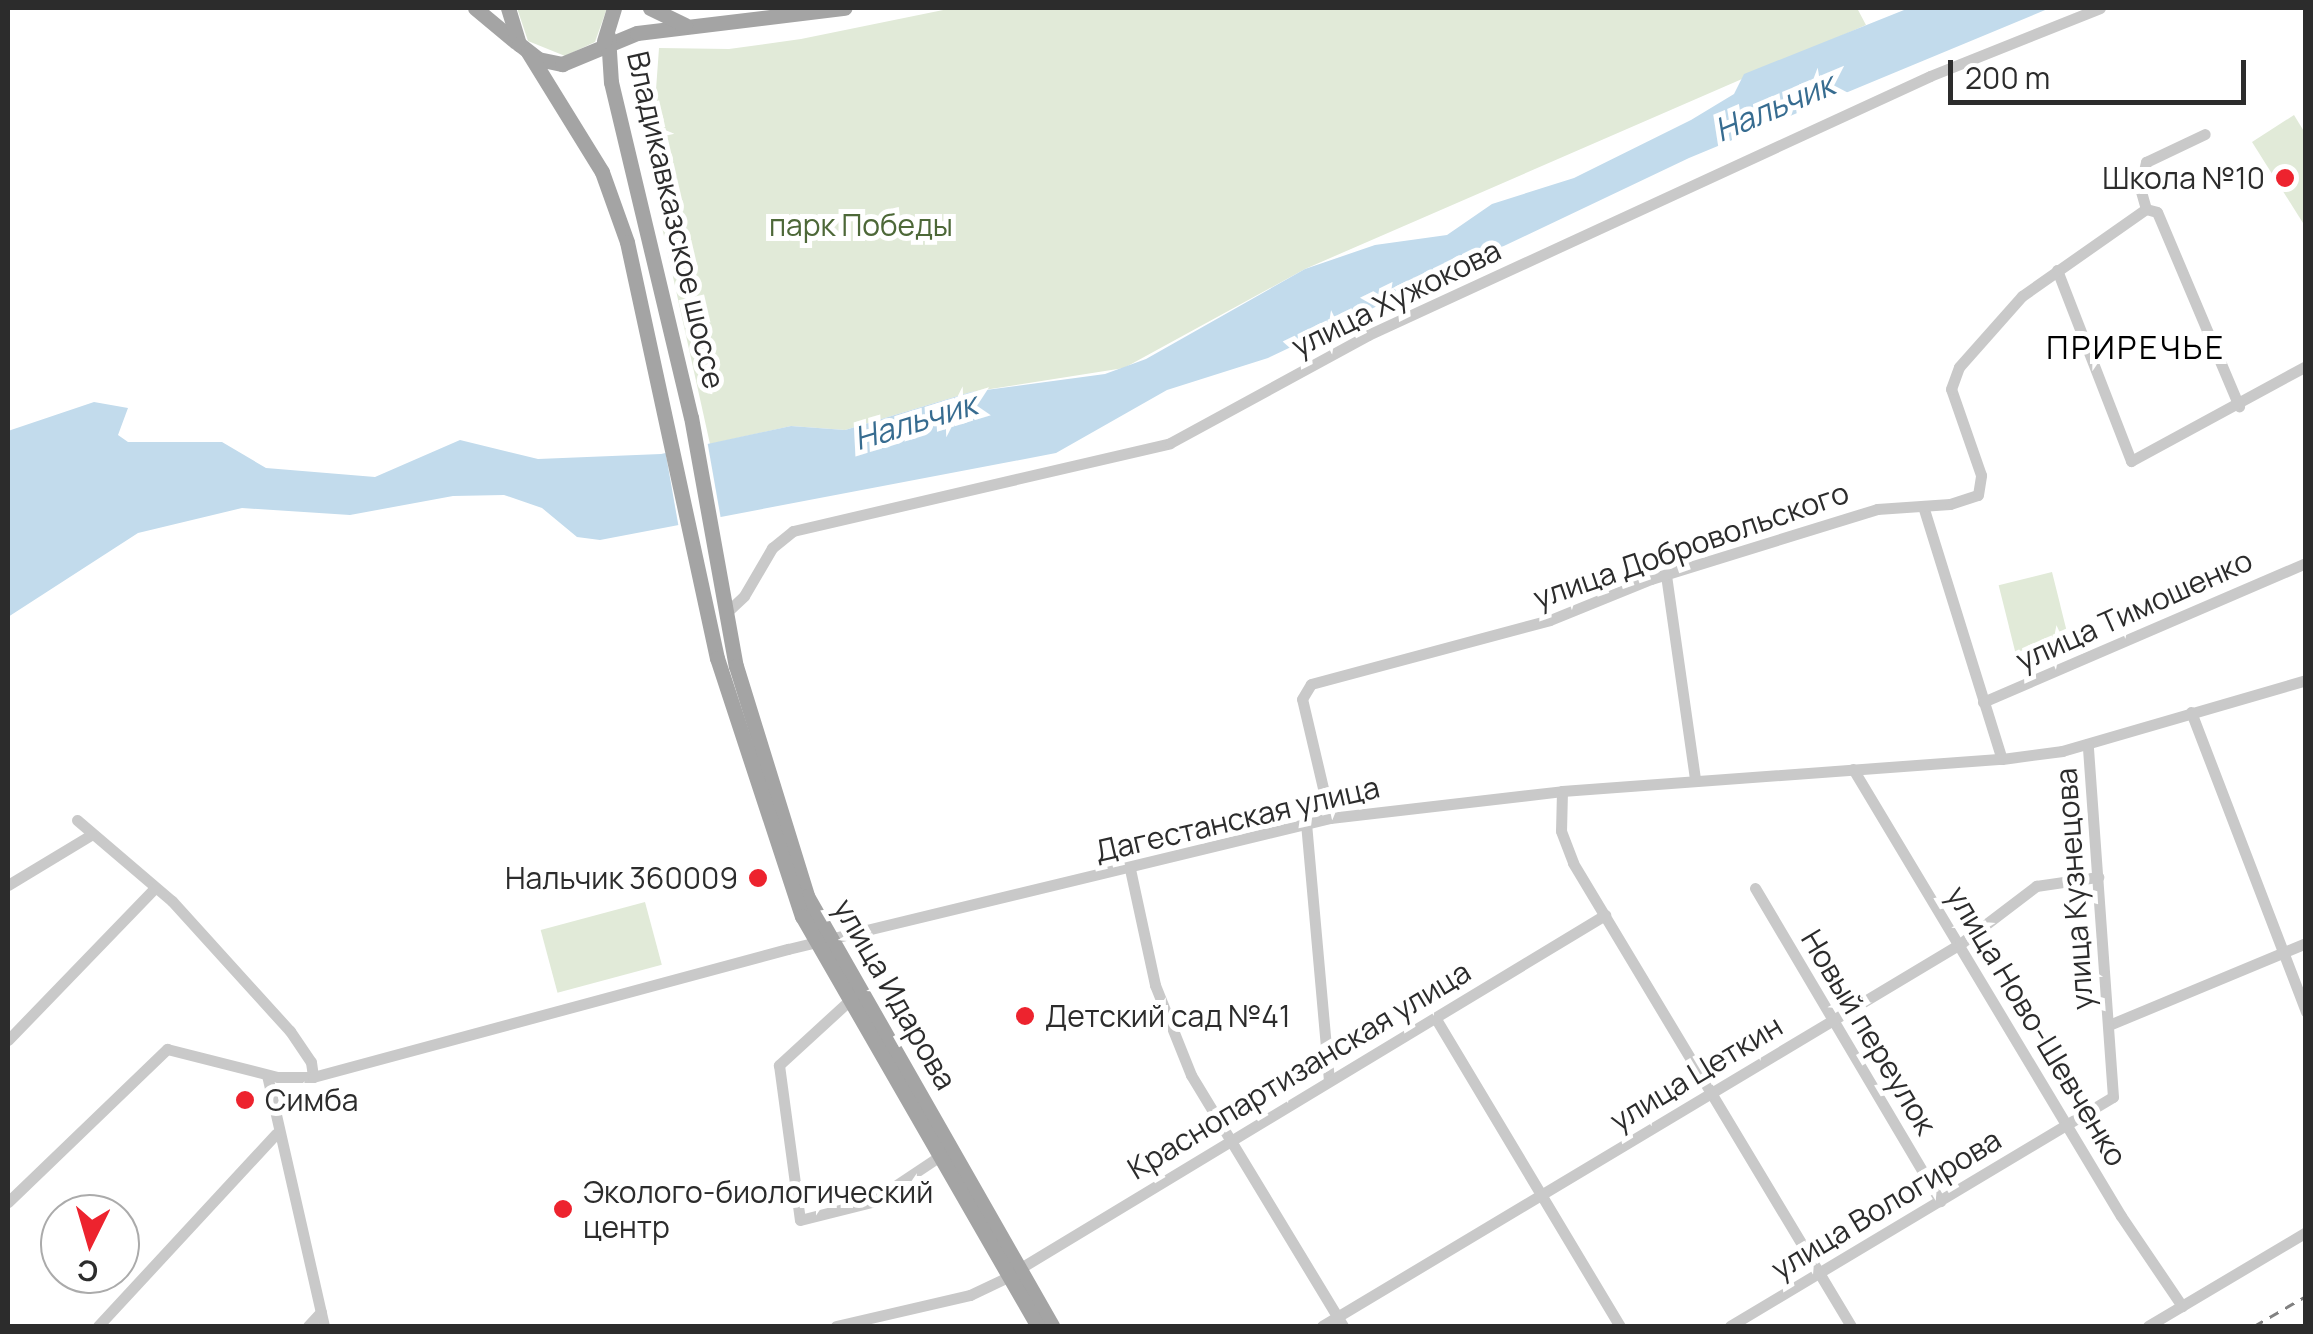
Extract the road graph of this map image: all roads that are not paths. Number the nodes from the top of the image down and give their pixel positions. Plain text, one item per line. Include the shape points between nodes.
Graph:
1 (476, 8) edge
2 (508, 8) edge
3 (614, 8) edge
4 (650, 8) edge
5 (845, 8) edge
6 (2100, 8) edge
7 (685, 25) junction
8 (604, 44) junction
9 (524, 48) junction
10 (2205, 134) dead end
11 (2146, 208) junction
12 (2056, 270) junction
13 (2306, 366) edge
14 (2239, 406) junction
15 (1922, 506) junction
16 (715, 552) joint
17 (693, 557) joint
18 (2306, 563) edge
19 (1666, 575) junction
20 (727, 612) junction
21 (2306, 680) edge
22 (1983, 702) junction
23 (2191, 712) junction
24 (2088, 744) junction
25 (2002, 760) junction
26 (1853, 769) junction
27 (1695, 780) junction
28 (1562, 791) junction
29 (1330, 818) junction
30 (77, 820) dead end
31 (1306, 824) junction
32 (91, 835) junction
33 (1130, 869) junction
34 (2098, 877) junction
35 (8, 885) edge
36 (155, 888) junction
37 (1755, 888) dead end
38 (1605, 915) junction
39 (822, 942) junction
40 (2306, 942) edge
41 (1960, 944) junction
42 (2281, 954) junction
43 (851, 999) junction
44 (2306, 1012) edge
45 (1436, 1019) junction
46 (1832, 1020) junction
47 (2109, 1025) junction
48 (8, 1040) edge
49 (267, 1075) junction
50 (312, 1078) junction
51 (1329, 1079) junction
52 (1709, 1094) junction
53 (2068, 1124) junction
54 (276, 1134) junction
55 (1228, 1140) junction
56 (942, 1154) junction
57 (1543, 1194) junction
58 (1940, 1201) junction
59 (8, 1202) edge
60 (2306, 1232) edge
61 (1014, 1272) junction
62 (1818, 1274) junction
63 (2182, 1306) junction
64 (321, 1312) junction
65 (1340, 1322) edge
66 (98, 1326) edge
67 (308, 1326) edge
68 (324, 1326) edge
69 (836, 1326) edge
70 (1038, 1326) edge
71 (1052, 1326) edge
72 (1322, 1326) edge
73 (1620, 1326) edge
74 (1730, 1326) edge
75 (1850, 1326) edge
76 (2148, 1326) edge

1 - 9 main road, Владикавказское шоссе
2 - 9 main road
3 - 8 main road, Владикавказское шоссе
4 - 7 main road
5 - 7 main road via 746,24
6 - 20 street, улица Хужокова via 1930,76 1368,335 1170,443 793,531 772,548
7 - 8 main road
8 - 9 main road via 562,64
8 - 16 main road, Владикавказское шоссе via 691,416
9 - 17 main road, Владикавказское шоссе via 610,192 670,420
10 - 11 street via 2146,162 2140,188
11 - 12 street, улица Добровольского
11 - 14 street via 2157,212
12 - 14 street via 2131,461
12 - 15 street, улица Добровольского via 2000,318 1952,382 1980,491 1968,501
13 - 14 street
15 - 19 street, улица Добровольского via 1876,509
15 - 22 street
16 - 20 main road, улица Идарова
17 - 39 main road, улица Идарова via 727,695
18 - 22 street, улица Тимошенко
19 - 27 street
19 - 29 street, улица Добровольского via 1550,620 1302,689
20 - 39 main road, улица Идарова via 753,732
21 - 23 street, Дагестанская улица
22 - 25 street
23 - 24 street, Дагестанская улица
23 - 42 street
24 - 25 street, Дагестанская улица
24 - 34 street, улица Кузнецова
25 - 26 street, Дагестанская улица
26 - 27 street, Дагестанская улица
26 - 41 street, улица Ново-Шевченко
27 - 28 street, Дагестанская улица
28 - 29 street, Дагестанская улица
28 - 38 street via 1565,847
29 - 31 street, Дагестанская улица
30 - 32 street
31 - 33 street, Дагестанская улица
31 - 51 street
32 - 35 street
32 - 36 street
33 - 39 street, Дагестанская улица
33 - 55 street via 1154,985
34 - 41 street, улица Цеткин via 2036,886
34 - 47 street, улица Кузнецова
36 - 48 street
36 - 50 street via 290,1031 311,1062
37 - 46 street, Новый переулок
38 - 45 street, Краснопартизанская улица
38 - 52 street
39 - 43 main road, улица Идарова
39 - 50 street, Дагестанская улица
39 - 61 main road, улица Идарова
40 - 42 street
41 - 46 street, улица Цеткин
41 - 53 street, улица Ново-Шевченко
42 - 44 street
42 - 47 street
43 - 56 main road, улица Идарова
43 - 56 street via 779,1065 800,1220 872,1202
45 - 51 street, Краснопартизанская улица
45 - 57 street
46 - 52 street, улица Цеткин
46 - 58 street, Новый переулок
47 - 53 street, улица Кузнецова via 2113,1097
49 - 50 street, Дагестанская улица
49 - 54 street
49 - 59 street, Дагестанская улица via 187,1050 159,1052
51 - 55 street, Краснопартизанская улица
52 - 57 street, улица Цеткин
52 - 62 street
53 - 58 street, улица Вологирова
53 - 63 street, улица Ново-Шевченко
54 - 64 street
54 - 66 street
55 - 61 street, Краснопартизанская улица
55 - 65 street
56 - 61 main road, улица Идарова
57 - 65 street, улица Цеткин
57 - 73 street
58 - 62 street, улица Вологирова
60 - 63 street
61 - 69 street, Краснопартизанская улица via 970,1295
61 - 70 main road, улица Идарова
61 - 71 main road, улица Идарова
62 - 74 street, улица Вологирова
62 - 75 street
63 - 76 street
64 - 67 street
64 - 68 street
65 - 72 street, улица Цеткин

